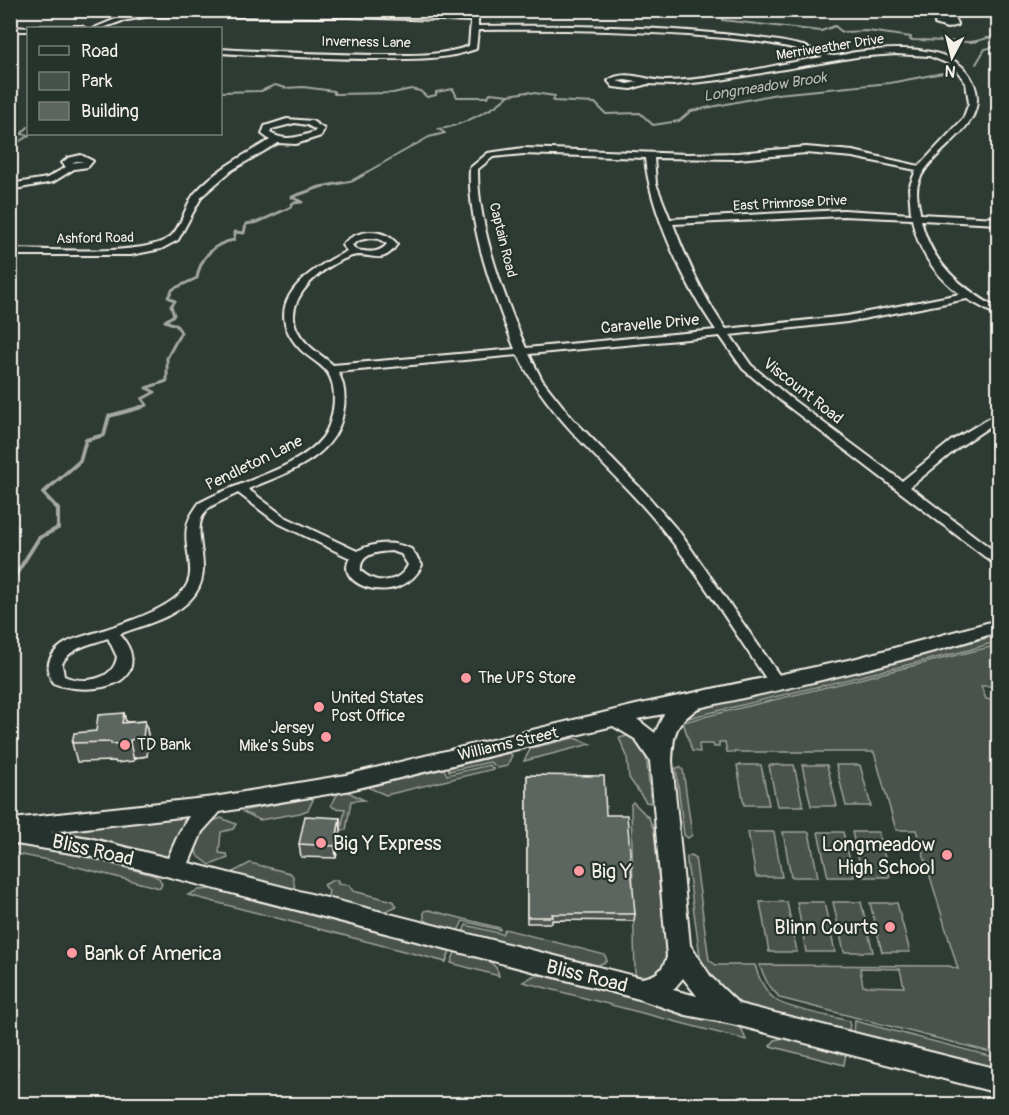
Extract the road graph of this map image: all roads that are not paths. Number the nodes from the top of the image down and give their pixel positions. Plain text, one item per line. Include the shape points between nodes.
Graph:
1 (945, 10) edge
2 (475, 19) edge
3 (953, 20) dead end
4 (100, 27) edge
5 (10, 29) edge
6 (27, 29) edge
7 (222, 51) edge
8 (834, 58) junction
9 (645, 82) dead end
10 (276, 140) junction
11 (649, 156) junction
12 (72, 167) dead end
13 (922, 169) junction
14 (10, 187) edge
15 (916, 216) junction
16 (999, 221) edge
17 (666, 222) junction
18 (10, 252) edge
19 (353, 252) dead end
20 (969, 295) junction
21 (999, 313) edge
22 (724, 334) junction
23 (523, 352) junction
24 (330, 369) junction
25 (999, 416) edge
26 (240, 488) junction
27 (901, 488) junction
28 (358, 556) dead end
29 (999, 560) edge
30 (999, 626) edge
31 (111, 631) junction
32 (776, 682) junction
33 (695, 702) junction
34 (613, 719) junction
35 (661, 761) junction
36 (214, 805) junction
37 (10, 828) edge
38 (10, 834) edge
39 (176, 869) junction
40 (680, 950) junction
41 (642, 989) junction
42 (732, 1013) junction
43 (999, 1081) edge

1 - 3 street
2 - 4 street via 150,14
2 - 7 street, Inverness Lane via 472,49 449,56
2 - 8 street via 752,38 795,45
5 - 6 street
8 - 9 street, Merriweather Drive via 727,78
8 - 13 street, Merriweather Drive via 873,51 903,51 945,59 967,72 974,100 971,116
10 - 10 street, Ashford Road via 309,139 320,129 304,122 277,124 268,128 266,134
10 - 18 street, Ashford Road via 207,186 189,210 177,236 166,244 132,252
11 - 13 street, Captain Road via 821,151
11 - 17 street, Viscount Road via 652,184
11 - 23 street, Captain Road via 523,151 490,156 474,168 488,257
12 - 14 street via 50,180
13 - 15 street, Merriweather Drive via 913,185
15 - 16 street, East Primrose Drive
15 - 17 street, East Primrose Drive via 831,213
15 - 20 street, Merriweather Drive via 920,241 930,259
17 - 22 street, Viscount Road via 684,265
19 - 24 street via 315,272 291,303 289,321 293,333
20 - 21 street, Merriweather Drive
20 - 22 street, Caravelle Drive via 847,320
22 - 23 street, Caravelle Drive
22 - 27 street, Viscount Road via 762,381
23 - 24 street, Caravelle Drive
23 - 32 street, Captain Road via 555,403 676,537
24 - 26 street, Pendleton Lane via 339,400 327,438 297,462
25 - 27 street via 955,444
26 - 28 street via 276,518
26 - 31 street, Pendleton Lane via 204,506 194,520 192,538 199,568 187,596 171,608
27 - 29 street, Viscount Road
30 - 32 main road, Williams Street
31 - 31 street, Pendleton Lane via 124,658 114,676 88,686 58,679 53,668 58,656
32 - 33 main road, Williams Street
33 - 34 main road, Williams Street
33 - 35 main road via 681,708 668,722
34 - 35 main road via 644,734
34 - 36 main road, Williams Street via 346,783
35 - 40 main road
36 - 37 main road, Williams Street
36 - 39 main road via 190,828
38 - 39 main road, Bliss Road via 80,845
39 - 41 main road, Bliss Road
40 - 41 main road via 672,978
40 - 42 main road via 692,974
41 - 42 main road, Bliss Road via 671,1001
42 - 43 main road, Bliss Road

